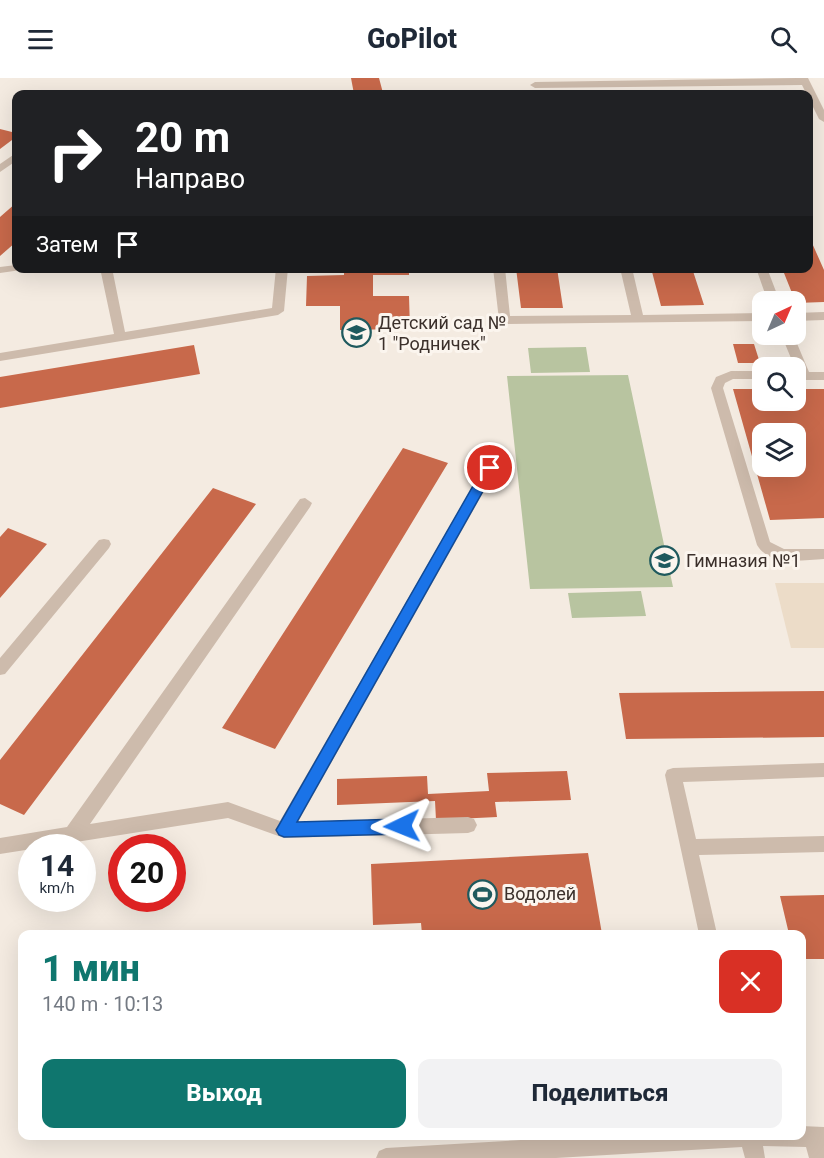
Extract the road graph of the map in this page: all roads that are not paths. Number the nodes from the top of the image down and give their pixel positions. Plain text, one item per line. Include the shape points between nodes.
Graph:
1 (804, 80) edge
2 (536, 86) dead end
3 (813, 98) edge
4 (824, 119) edge
5 (12, 159) edge
6 (0, 169) edge
7 (107, 273) edge
8 (282, 273) edge
9 (500, 273) edge
10 (628, 273) edge
11 (763, 273) edge
12 (770, 291) edge
13 (824, 316) edge
14 (752, 317) edge
15 (806, 317) edge
16 (638, 318) junction
17 (120, 335) junction
18 (0, 357) edge
19 (752, 375) edge
20 (806, 376) edge
21 (824, 376) edge
22 (490, 468) dead end
23 (305, 503) dead end
24 (104, 544) dead end
25 (824, 554) edge
26 (0, 669) edge
27 (824, 770) edge
28 (468, 825) dead end
29 (284, 830) junction
30 (73, 834) edge
31 (78, 834) edge
32 (18, 843) edge
33 (824, 844) edge
34 (0, 846) edge
35 (689, 847) junction
36 (707, 930) edge
37 (819, 1137) edge
38 (684, 1140) edge
39 (751, 1140) edge
40 (386, 1158) edge
41 (755, 1158) edge
42 (819, 1158) edge

1 - 2 lane
3 - 4 lane
5 - 6 lane
7 - 17 lane
8 - 17 lane via 278,311
9 - 16 lane via 506,320
10 - 16 lane
11 - 12 lane
13 - 15 lane
14 - 16 lane
17 - 18 lane
19 - 25 lane via 731,375 720,380 717,388 764,545 777,554
20 - 21 lane
22 - 29 lane
23 - 30 lane
24 - 26 lane
27 - 35 lane via 673,775
28 - 29 lane
29 - 31 lane via 228,810
32 - 34 lane
33 - 35 lane
35 - 36 lane
37 - 42 lane
38 - 40 lane
39 - 41 lane

